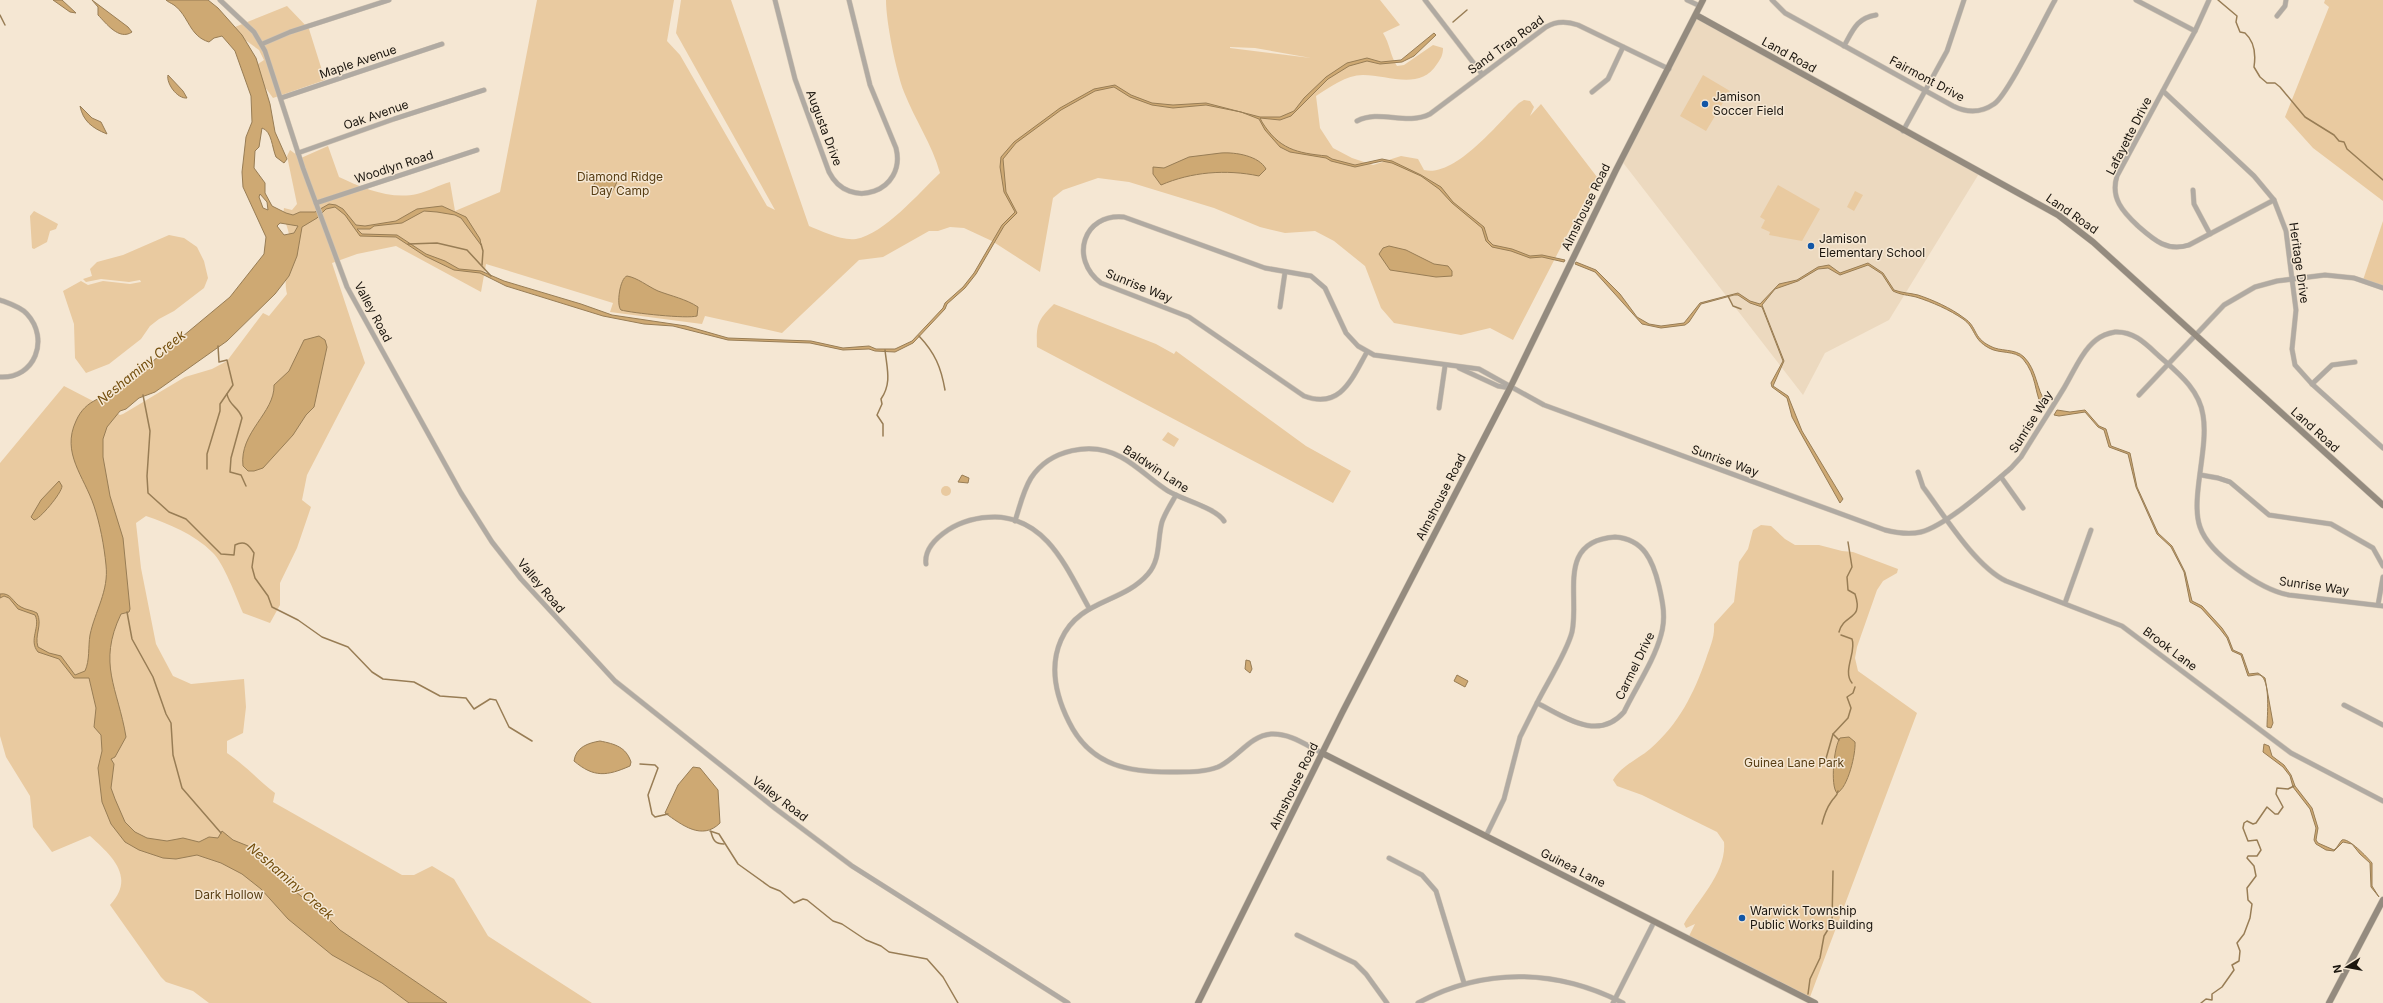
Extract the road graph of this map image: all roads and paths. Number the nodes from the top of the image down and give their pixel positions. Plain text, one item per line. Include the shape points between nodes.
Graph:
1 (220, 0) edge
2 (389, 0) edge
3 (775, 0) edge
4 (849, 0) edge
5 (1425, 0) edge
6 (1687, 0) edge
7 (1703, 0) edge
8 (1772, 0) edge
9 (1964, 0) edge
10 (2055, 0) edge
11 (2136, 0) edge
12 (2209, 0) edge
13 (2286, 0) edge
14 (1700, 6) junction
15 (1876, 14) dead end
16 (1696, 15) junction
17 (2277, 16) dead end
18 (2196, 31) junction
19 (262, 44) junction
20 (442, 44) dead end
21 (1844, 46) junction
22 (1623, 47) junction
23 (1669, 69) junction
24 (1482, 74) junction
25 (484, 90) dead end
26 (1926, 91) junction
27 (2163, 91) junction
28 (1592, 92) dead end
29 (281, 98) junction
30 (1357, 121) dead end
31 (1903, 131) junction
32 (477, 150) dead end
33 (298, 153) junction
34 (2193, 190) dead end
35 (2274, 200) junction
36 (317, 205) junction
37 (2210, 234) junction
38 (1285, 272) junction
39 (2292, 279) junction
40 (2383, 288) edge
41 (0, 300) edge
42 (1280, 306) dead end
43 (2195, 335) junction
44 (1367, 352) junction
45 (2355, 362) dead end
46 (2168, 364) junction
47 (1445, 366) junction
48 (0, 377) edge
49 (2312, 384) junction
50 (1510, 388) junction
51 (2139, 395) dead end
52 (1439, 408) dead end
53 (2383, 448) edge
54 (1918, 472) dead end
55 (2201, 475) junction
56 (2000, 477) junction
57 (1176, 495) junction
58 (2383, 505) edge
59 (2023, 508) dead end
60 (1946, 518) junction
61 (1224, 520) dead end
62 (1015, 521) junction
63 (2091, 530) dead end
64 (926, 564) dead end
65 (2383, 566) edge
66 (2383, 577) edge
67 (2065, 603) junction
68 (2380, 606) edge
69 (1089, 608) junction
70 (1537, 702) junction
71 (2344, 705) dead end
72 (2383, 725) edge
73 (1322, 753) junction
74 (2383, 801) edge
75 (1486, 836) junction
76 (1389, 858) dead end
77 (2383, 900) edge
78 (1654, 922) junction
79 (1297, 935) dead end
80 (1464, 983) junction
81 (1614, 1001) edge
82 (1068, 1003) edge
83 (1198, 1003) edge
84 (1387, 1003) edge
85 (1418, 1003) edge
86 (1624, 1003) edge
87 (1814, 1003) edge
88 (2329, 1003) edge

1 - 19 street, Valley Road via 247,24
2 - 19 street via 290,32
3 - 4 street, Augusta Drive via 795,79 829,172 845,189 867,193 882,187 891,179 898,157 870,85
5 - 24 street
6 - 14 street
7 - 14 street, Almshouse Road
8 - 21 street, Fairmont Drive via 1785,13
9 - 26 street via 1950,45
10 - 26 street, Fairmont Drive via 2002,97 1995,104 1980,111 1966,111
11 - 18 street
12 - 18 street, Lafayette Drive
13 - 17 street via 2285,6
14 - 16 street, Almshouse Road
15 - 21 street via 1859,20
16 - 23 street, Almshouse Road
16 - 31 street, Land Road
18 - 27 street, Lafayette Drive
19 - 29 street, Valley Road
20 - 29 street, Maple Avenue
21 - 26 street, Fairmont Drive
22 - 23 street, Sand Trap Road
22 - 24 street, Sand Trap Road via 1572,22 1555,23
22 - 28 street via 1608,79
23 - 50 street, Almshouse Road
24 - 30 street, Sand Trap Road via 1423,118 1373,115
25 - 33 street, Oak Avenue
26 - 31 street
27 - 35 street, Heritage Drive via 2254,176
27 - 37 street, Lafayette Drive via 2117,176 2115,196 2125,214 2160,244 2172,247 2185,246
29 - 33 street, Valley Road
31 - 43 street, Land Road via 2058,215 2093,242
32 - 36 street, Woodlyn Road
33 - 36 street, Valley Road
34 - 37 street via 2194,204
35 - 37 street, Lafayette Drive
35 - 39 street, Heritage Drive via 2286,231
36 - 82 street, Valley Road via 347,286 474,515 521,579 601,669 776,809 852,866
38 - 42 street
38 - 44 street, Sunrise Way via 1304,273 1320,282 1329,295 1346,333
38 - 44 street, Sunrise Way via 1265,268 1124,217 1112,217 1098,222 1089,231 1083,249 1086,267 1101,283 1189,317 1285,384 1311,398 1328,398 1345,389
39 - 40 street via 2326,275 2346,276
39 - 43 street via 2263,284 2243,292 2224,305
39 - 49 street, Heritage Drive via 2296,310 2292,355 2300,372
41 - 48 street via 26,313 36,326 39,341 37,354 30,366 12,376
43 - 46 street
43 - 58 street, Land Road
44 - 47 street, Sunrise Way via 1384,358
45 - 49 street via 2332,365
46 - 51 street
46 - 55 street, Sunrise Way via 2189,385 2202,408 2204,432
46 - 56 street, Sunrise Way via 2142,340 2128,333 2109,333 2096,340 2021,457
47 - 50 street, Sunrise Way via 1459,368 1498,386
47 - 52 street
49 - 53 street, Heritage Drive
50 - 60 street, Sunrise Way via 1544,405 1885,530 1915,533 1930,529
50 - 73 street, Almshouse Road
54 - 60 street, Brook Lane via 1923,487
55 - 65 street via 2230,482 2269,515 2331,524 2373,548
55 - 68 street, Sunrise Way via 2198,516 2204,536 2212,546 2253,580 2283,594
56 - 59 street
56 - 60 street, Sunrise Way
57 - 61 street, Baldwin Lane via 1217,513
57 - 62 street, Baldwin Lane via 1120,456 1101,450 1077,450 1053,458 1034,474 1026,488
57 - 69 street via 1162,522 1157,557 1149,573 1133,586
60 - 67 street, Brook Lane via 1980,562 1993,574
62 - 64 street via 985,518 956,526 933,544 926,553
62 - 69 street via 1031,527 1048,541
63 - 67 street
66 - 68 street
67 - 74 street, Brook Lane via 2122,626 2291,753
69 - 73 street via 1075,619 1063,635 1055,658 1054,676 1070,725 1084,743 1105,760 1121,768 1140,772 1198,772 1222,765 1237,756 1253,740 1272,734 1293,738
70 - 70 street, Carmel Drive via 1572,633 1572,575 1578,558 1591,544 1603,538 1622,537 1634,541 1644,550 1654,567 1663,605 1664,625 1660,640 1624,712 1610,723 1593,727 1582,725
70 - 75 street, Carmel Drive via 1520,737 1504,799
71 - 72 street
73 - 75 street, Guinea Lane
73 - 83 street, Almshouse Road
75 - 78 street, Guinea Lane
76 - 80 street via 1422,875 1436,891
77 - 88 street
78 - 81 street
78 - 87 street, Guinea Lane
79 - 84 street via 1355,963 1365,972
80 - 81 street via 1505,976 1552,978 1587,986
80 - 85 street via 1440,991
81 - 86 street

